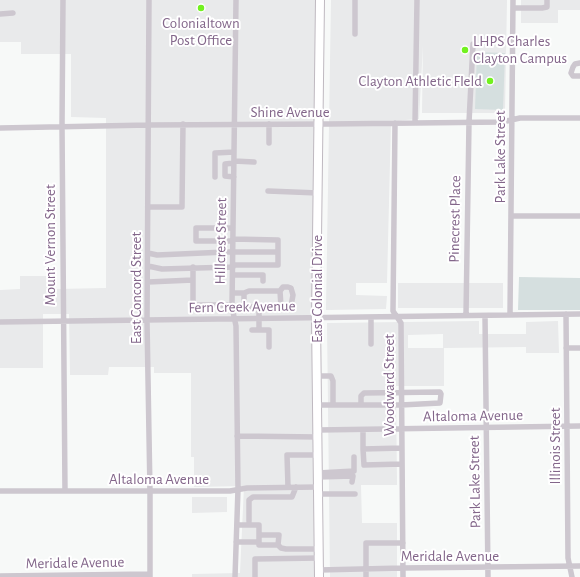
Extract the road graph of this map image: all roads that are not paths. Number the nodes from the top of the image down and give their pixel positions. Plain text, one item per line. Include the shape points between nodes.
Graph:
1 (63, 0) edge
2 (149, 0) edge
3 (236, 0) edge
4 (320, 0) edge
5 (355, 0) edge
6 (417, 0) edge
7 (513, 0) edge
8 (547, 0) edge
9 (513, 8) junction
10 (13, 13) dead end
11 (0, 14) edge
12 (355, 34) dead end
13 (473, 44) dead end
14 (580, 63) edge
15 (580, 76) edge
16 (580, 118) edge
17 (511, 119) junction
18 (415, 122) junction
19 (469, 122) junction
20 (395, 123) junction
21 (183, 124) junction
22 (234, 124) junction
23 (269, 124) junction
24 (319, 124) junction
25 (149, 125) junction
26 (62, 126) junction
27 (0, 128) edge
28 (269, 143) dead end
29 (234, 152) junction
30 (234, 162) junction
31 (254, 162) dead end
32 (215, 177) dead end
33 (234, 177) junction
34 (268, 191) dead end
35 (318, 193) junction
36 (148, 207) junction
37 (512, 216) junction
38 (580, 216) edge
39 (233, 228) junction
40 (233, 240) junction
41 (233, 252) junction
42 (278, 252) junction
43 (148, 253) junction
44 (148, 266) junction
45 (233, 266) junction
46 (193, 267) junction
47 (233, 275) junction
48 (193, 280) junction
49 (263, 281) dead end
50 (148, 282) junction
51 (280, 291) junction
52 (233, 293) junction
53 (244, 293) junction
54 (232, 304) junction
55 (259, 307) junction
56 (281, 307) junction
57 (566, 314) junction
58 (580, 314) edge
59 (466, 315) junction
60 (510, 315) junction
61 (485, 316) junction
62 (371, 317) junction
63 (397, 317) junction
64 (316, 318) junction
65 (234, 319) junction
66 (259, 319) junction
67 (147, 321) junction
68 (0, 322) edge
69 (63, 322) junction
70 (252, 330) dead end
71 (259, 330) junction
72 (371, 344) dead end
73 (269, 347) dead end
74 (566, 348) junction
75 (580, 348) edge
76 (317, 376) junction
77 (401, 393) junction
78 (318, 405) junction
79 (333, 405) junction
80 (361, 405) junction
81 (401, 405) junction
82 (567, 426) junction
83 (580, 426) edge
84 (487, 428) junction
85 (363, 430) junction
86 (402, 430) junction
87 (318, 434) junction
88 (237, 436) junction
89 (402, 448) junction
90 (363, 449) junction
91 (318, 455) junction
92 (354, 457) dead end
93 (402, 464) junction
94 (318, 475) junction
95 (352, 482) dead end
96 (288, 487) junction
97 (296, 487) junction
98 (252, 488) junction
99 (238, 489) junction
100 (318, 490) junction
101 (0, 491) edge
102 (65, 491) junction
103 (150, 492) junction
104 (355, 494) dead end
105 (253, 497) junction
106 (249, 521) dead end
107 (237, 525) junction
108 (260, 535) junction
109 (236, 542) junction
110 (259, 542) junction
111 (403, 543) junction
112 (278, 545) junction
113 (319, 549) junction
114 (319, 558) junction
115 (580, 566) edge
116 (570, 567) junction
117 (403, 568) junction
118 (488, 568) junction
119 (366, 569) junction
120 (319, 574) edge
121 (150, 575) edge
122 (0, 576) edge
123 (235, 577) edge
124 (255, 577) edge
125 (366, 577) edge
126 (403, 577) edge
127 (488, 577) edge
128 (572, 577) edge

1 - 26 street, Mount Vernon Street
2 - 25 street, East Concord Street
3 - 22 street, Hillcrest Street
4 - 24 highway, East Colonial Drive
5 - 12 street
6 - 18 street
7 - 9 street, Park Lake Street
8 - 9 street via 546,7 542,8
9 - 17 street, Park Lake Street
10 - 11 street
13 - 19 street, Pinecrest Place
14 - 15 street via 575,64 571,73 573,76
16 - 17 street, Shine Avenue
17 - 19 street, Shine Avenue via 502,122
17 - 37 street, Park Lake Street
18 - 19 street, Shine Avenue
18 - 20 street, Shine Avenue
19 - 59 street, Pinecrest Place
20 - 24 street, Shine Avenue
20 - 63 street, Woodward Street via 393,311
21 - 22 street, Shine Avenue
21 - 25 street, Shine Avenue
21 - 36 street via 182,207
22 - 23 street, Shine Avenue
22 - 29 street, Hillcrest Street
23 - 24 street, Shine Avenue
23 - 28 street
24 - 35 highway, East Colonial Drive
25 - 26 street, Shine Avenue
25 - 36 street, East Concord Street
26 - 27 street, Shine Avenue
26 - 69 street, Mount Vernon Street
29 - 30 street, Hillcrest Street
29 - 32 street via 215,153
30 - 31 street
30 - 33 street, Hillcrest Street
30 - 33 street via 225,164 225,176
33 - 39 street, Hillcrest Street
34 - 35 street
35 - 64 highway, East Colonial Drive
36 - 43 street, East Concord Street
37 - 38 street
37 - 60 street, Park Lake Street
39 - 40 street, Hillcrest Street
39 - 40 street via 196,228 196,241
40 - 41 street, Hillcrest Street
40 - 42 street via 278,240
41 - 42 street
41 - 43 street via 157,255
41 - 45 street, Hillcrest Street
42 - 45 street via 278,265
43 - 44 street, East Concord Street
44 - 46 street via 162,269
44 - 50 street, East Concord Street
45 - 46 street
45 - 47 street, Hillcrest Street
46 - 48 street
47 - 49 street via 245,278 263,275
47 - 52 street, Hillcrest Street
48 - 50 street
48 - 54 street via 193,305
50 - 67 street, East Concord Street
51 - 53 street
51 - 56 street
51 - 56 street via 283,287 288,287 293,295 291,306
52 - 53 street
52 - 54 street, Hillcrest Street
53 - 55 street via 245,306
54 - 65 street, Hillcrest Street
55 - 56 street
55 - 66 street
57 - 58 street, Fern Creek Avenue
57 - 60 street, Fern Creek Avenue
57 - 74 street, Illinois Street
59 - 61 street, Fern Creek Avenue
59 - 63 street, Fern Creek Avenue
60 - 61 street, Fern Creek Avenue
61 - 84 street, Park Lake Street
62 - 63 street, Fern Creek Avenue
62 - 64 street, Fern Creek Avenue
62 - 72 street
63 - 77 street, Woodward Street via 401,323
64 - 66 street, Fern Creek Avenue
64 - 76 highway, East Colonial Drive
65 - 66 street, Fern Creek Avenue
65 - 67 street, Fern Creek Avenue
65 - 88 street, Hillcrest Street
66 - 71 street
67 - 69 street, Fern Creek Avenue
67 - 103 street, East Concord Street
68 - 69 street, Fern Creek Avenue
69 - 102 street, Mount Vernon Street
70 - 71 street
71 - 73 street via 269,330
74 - 75 street
74 - 82 street, Illinois Street
76 - 78 highway, East Colonial Drive
76 - 79 street via 331,376
77 - 80 street via 364,393 361,396
77 - 81 street, Woodward Street
77 - 81 street via 441,394 440,403
78 - 79 street
78 - 87 highway, East Colonial Drive
79 - 80 street
80 - 81 street
81 - 86 street, Woodward Street
82 - 83 street, Altaloma Avenue
82 - 84 street, Altaloma Avenue
82 - 116 street, Illinois Street
84 - 86 street, Altaloma Avenue
84 - 118 street, Park Lake Street
85 - 86 street, Altaloma Avenue
85 - 87 street, Altaloma Avenue
85 - 90 street
86 - 89 street, Woodward Street
87 - 88 street, Altaloma Avenue
87 - 91 highway, East Colonial Drive
88 - 99 street, Hillcrest Street
89 - 90 street
89 - 93 street, Woodward Street
90 - 93 street via 364,465
91 - 94 highway, East Colonial Drive
91 - 96 street via 287,455
92 - 94 street via 354,471
93 - 111 street, Woodward Street
94 - 95 street via 353,476
94 - 100 highway, East Colonial Drive
96 - 97 street, Altaloma Avenue
96 - 98 street, Altaloma Avenue
97 - 100 street, Altaloma Avenue
97 - 105 street via 292,497
98 - 99 street, Altaloma Avenue
98 - 105 street
99 - 103 street, Altaloma Avenue
99 - 107 street, Hillcrest Street
100 - 104 street, Altaloma Avenue
100 - 113 highway, East Colonial Drive
101 - 102 street, Altaloma Avenue
102 - 103 street, Altaloma Avenue
103 - 121 street, East Concord Street
105 - 106 street via 249,500
107 - 108 street via 259,525
107 - 109 street, Hillcrest Street
108 - 110 street
108 - 112 street via 279,535
109 - 110 street
109 - 123 street, Hillcrest Street
110 - 112 street via 259,545
111 - 117 street, Woodward Street
111 - 119 street via 366,543
112 - 113 street via 286,549
113 - 114 highway, East Colonial Drive
114 - 120 highway, East Colonial Drive
114 - 124 street via 255,559
115 - 116 street, Meridale Avenue
116 - 118 street, Meridale Avenue
116 - 128 street, Illinois Street
117 - 118 street, Meridale Avenue
117 - 119 street, Meridale Avenue
117 - 126 street, Woodward Street
118 - 127 street, Park Lake Street
119 - 120 street, Meridale Avenue
119 - 125 street
121 - 122 street, Meridale Avenue

